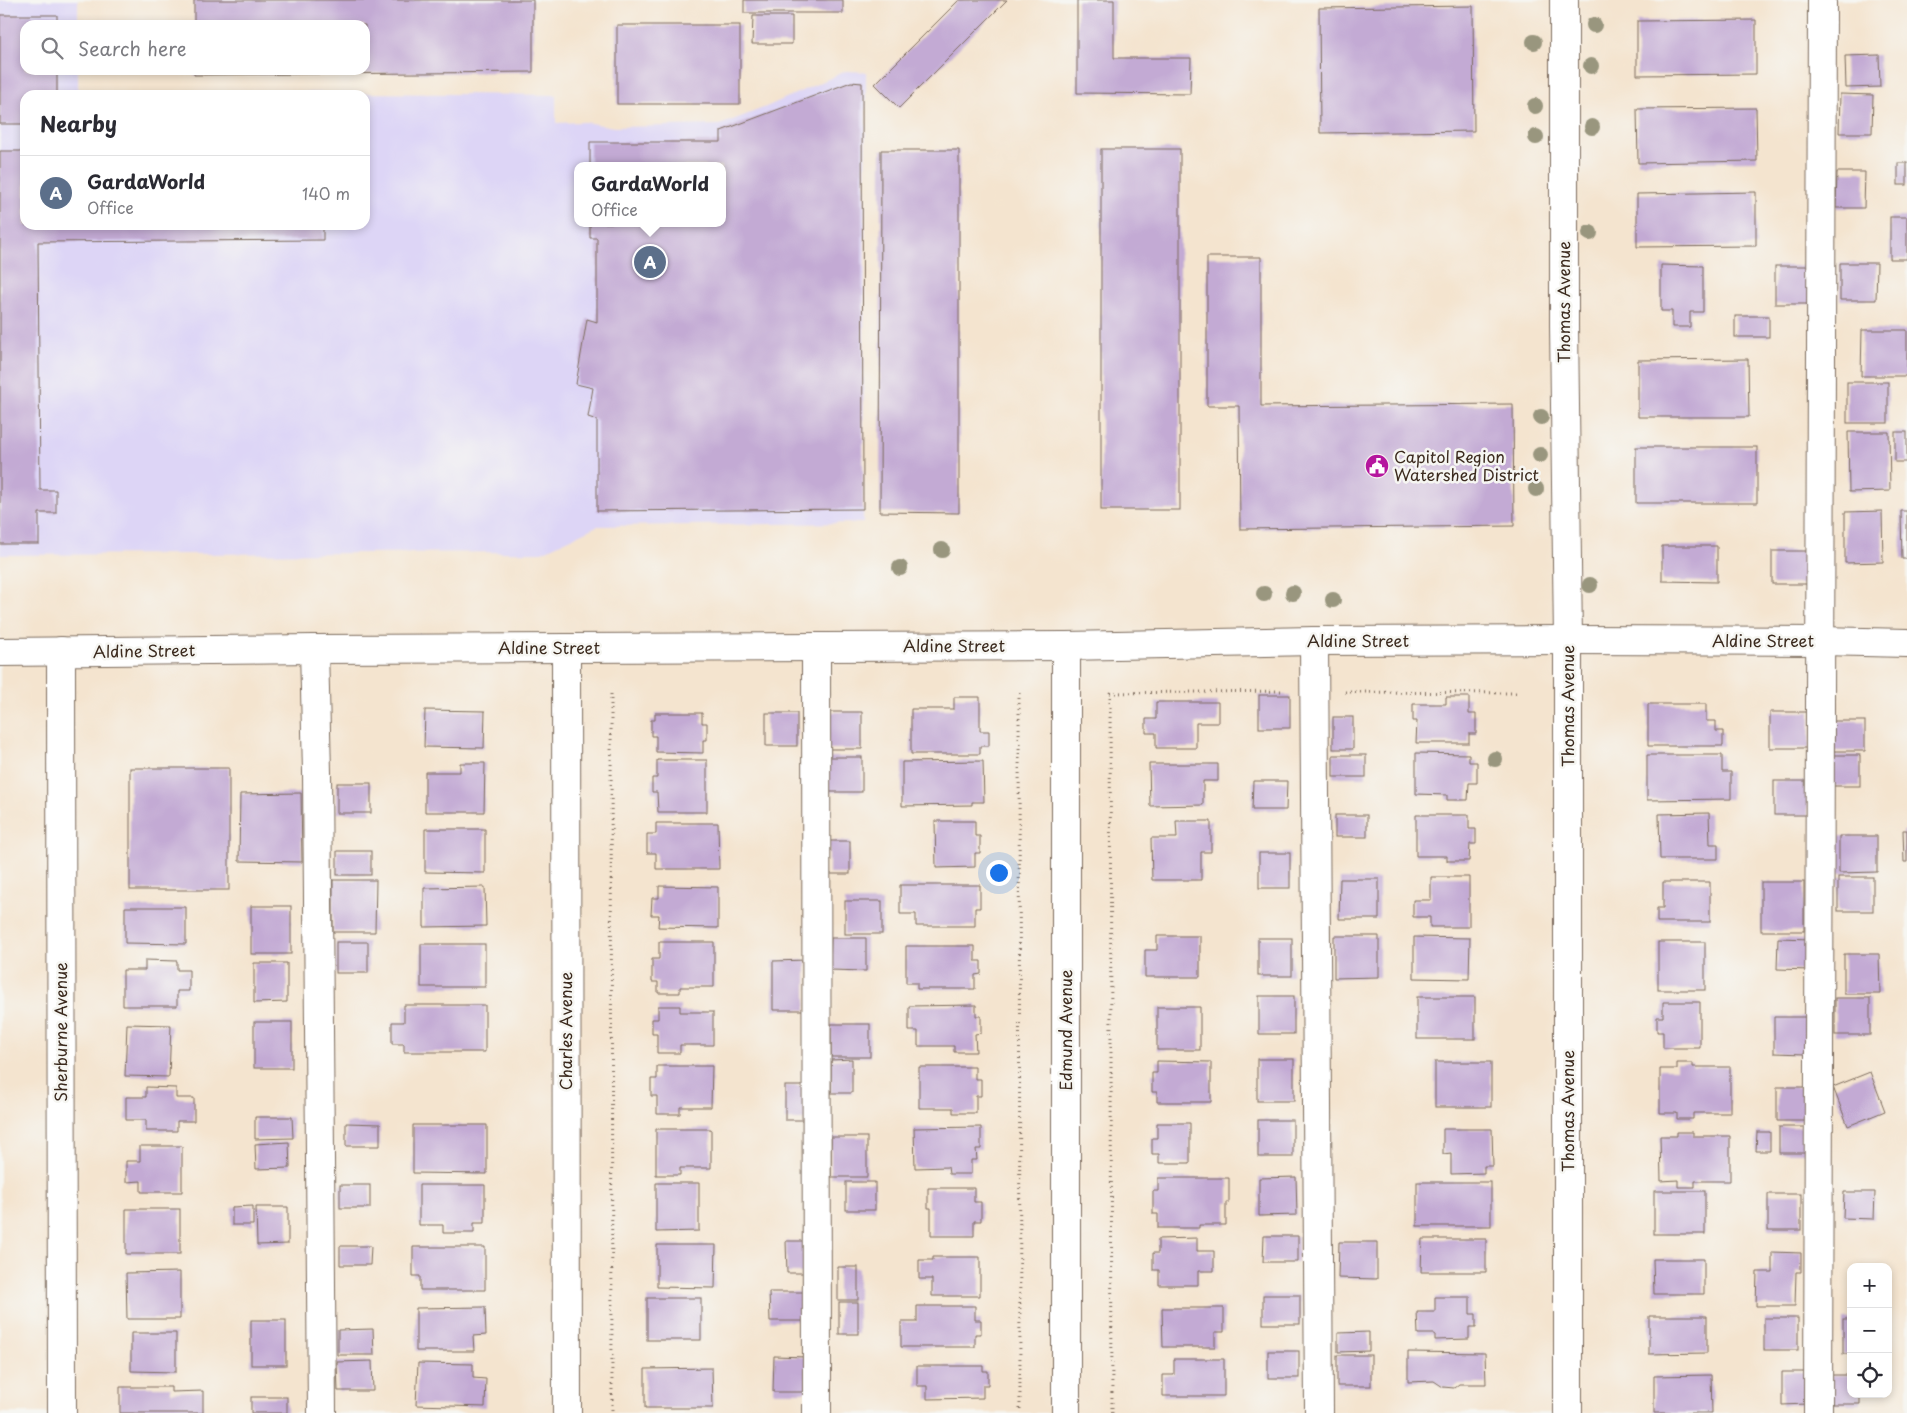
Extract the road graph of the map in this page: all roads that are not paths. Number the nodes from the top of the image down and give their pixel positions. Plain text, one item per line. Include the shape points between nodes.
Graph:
1 (1564, 0) edge
2 (1822, 0) edge
3 (1568, 640) junction
4 (1314, 641) junction
5 (1821, 641) junction
6 (1907, 643) edge
7 (1066, 646) junction
8 (816, 647) junction
9 (566, 648) junction
10 (314, 649) junction
11 (0, 652) edge
12 (61, 652) junction
13 (62, 1413) edge
14 (322, 1413) edge
15 (566, 1413) edge
16 (817, 1413) edge
17 (1066, 1413) edge
18 (1319, 1413) edge
19 (1568, 1413) edge
20 (1818, 1413) edge

1 - 3 street, Thomas Avenue
2 - 5 street
3 - 4 street, Aldine Street
3 - 5 street, Aldine Street
3 - 19 street, Thomas Avenue
4 - 7 street, Aldine Street
4 - 18 street
5 - 6 street, Aldine Street
5 - 20 street
7 - 8 street, Aldine Street
7 - 17 street, Edmund Avenue
8 - 9 street, Aldine Street
8 - 16 street
9 - 10 street, Aldine Street
9 - 15 street, Charles Avenue
10 - 12 street, Aldine Street
10 - 14 street
11 - 12 street, Aldine Street
12 - 13 street, Sherburne Avenue

